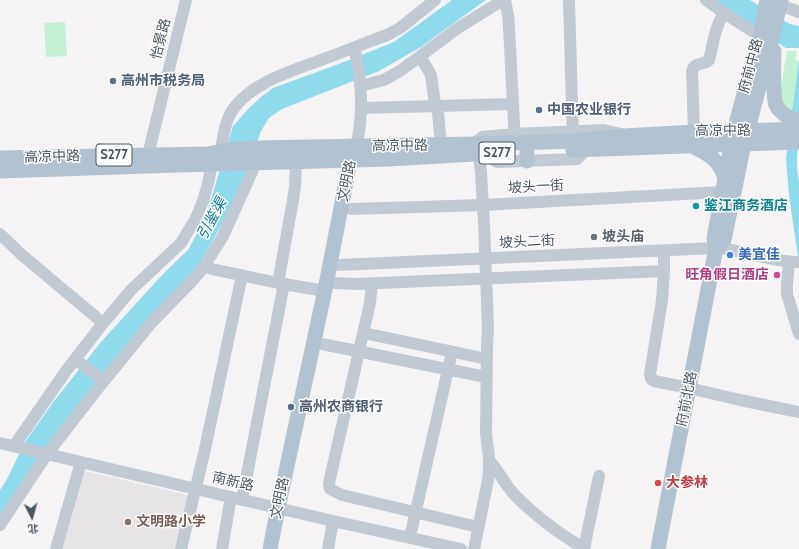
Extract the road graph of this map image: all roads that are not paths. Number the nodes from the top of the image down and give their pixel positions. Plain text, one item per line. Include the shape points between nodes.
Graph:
1 (186, 0) edge
2 (435, 0) edge
3 (504, 0) edge
4 (569, 0) edge
5 (706, 0) edge
6 (774, 3) edge
7 (799, 12) edge
8 (724, 13) junction
9 (765, 38) junction
10 (354, 50) junction
11 (420, 57) junction
12 (360, 83) junction
13 (513, 104) junction
14 (436, 106) junction
15 (361, 108) junction
16 (799, 120) edge
17 (799, 129) edge
18 (739, 137) junction
19 (692, 139) junction
20 (577, 141) junction
21 (799, 142) edge
22 (441, 145) junction
23 (521, 148) junction
24 (479, 151) junction
25 (148, 155) junction
26 (272, 155) junction
27 (355, 156) junction
28 (0, 158) edge
29 (219, 158) junction
30 (254, 158) junction
31 (296, 162) junction
32 (0, 171) edge
33 (725, 177) junction
34 (722, 192) junction
35 (483, 205) junction
36 (351, 209) junction
37 (0, 234) edge
38 (716, 248) junction
39 (664, 251) junction
40 (486, 259) junction
41 (794, 262) edge
42 (339, 265) junction
43 (204, 266) junction
44 (664, 271) junction
45 (242, 275) junction
46 (487, 278) junction
47 (372, 283) junction
48 (281, 284) junction
49 (330, 287) junction
50 (103, 323) junction
51 (364, 333) junction
52 (799, 334) edge
53 (322, 344) junction
54 (359, 351) junction
55 (452, 352) junction
56 (487, 359) junction
57 (77, 361) junction
58 (448, 370) junction
59 (486, 377) junction
60 (101, 379) junction
61 (689, 388) junction
62 (799, 412) edge
63 (0, 443) edge
64 (16, 447) junction
65 (44, 454) junction
66 (489, 460) junction
67 (81, 462) junction
68 (599, 476) dead end
69 (195, 489) junction
70 (237, 498) junction
71 (283, 509) junction
72 (415, 512) junction
73 (333, 521) junction
74 (0, 526) edge
75 (478, 527) junction
76 (410, 538) junction
77 (584, 548) edge
78 (56, 549) edge
79 (182, 549) edge
80 (222, 549) edge
81 (270, 549) edge
82 (280, 549) edge
83 (328, 549) edge
84 (461, 549) edge
85 (474, 549) edge
86 (658, 549) edge

1 - 25 street, 怡景路
2 - 10 street via 400,28
3 - 11 street via 458,28
3 - 13 street via 508,15
4 - 20 street
5 - 8 street
6 - 7 street
6 - 9 main road, 府前中路
8 - 9 street
8 - 19 street via 719,20 709,60 693,68
9 - 16 main road via 774,47 776,104 783,114
9 - 18 main road, 府前中路
10 - 12 street
10 - 29 street via 272,79 244,97 229,117
11 - 12 street via 384,80
11 - 14 street via 431,76
12 - 15 street
13 - 14 street
13 - 23 street
14 - 15 street
14 - 22 street
15 - 27 street
17 - 18 main road, 高凉中路 / S277
18 - 19 main road, 高凉中路 / S277
18 - 21 main road, 高凉中路 / S277
18 - 33 main road, 府前北路
18 - 38 main road, 府前北路 via 724,240
19 - 20 main road, 高凉中路 / S277
19 - 20 main road, 高凉中路 / S277 via 624,136
19 - 33 main road via 714,158
20 - 23 main road, 高凉中路 / S277
20 - 23 main road, 高凉中路 / S277 via 545,138
22 - 24 main road, 高凉中路 / S277
22 - 27 main road, 高凉中路 / S277
23 - 24 main road, 高凉中路 / S277
23 - 24 street via 482,137
24 - 27 main road, 高凉中路 / S277
24 - 35 street
25 - 28 main road, 高凉中路 / S277
25 - 29 main road, 高凉中路 / S277 via 208,154
26 - 27 main road, 高凉中路 / S277
26 - 30 main road, 高凉中路 / S277
26 - 31 main road, 高凉中路 / S277
27 - 31 main road, 高凉中路 / S277
27 - 36 main road, 文明路 via 356,182
27 - 49 main road, 文明路 via 346,182
29 - 30 main road, 高凉中路 / S277
29 - 32 main road, 高凉中路 / S277
29 - 50 street via 196,218 181,243 131,290
30 - 43 street via 223,236
31 - 48 street
33 - 34 main road, 府前北路
34 - 35 street, 坡头一街
34 - 38 main road, 府前北路 via 714,238
35 - 36 street, 坡头一街
35 - 40 street
36 - 42 main road, 文明路
37 - 50 street
38 - 39 street, 坡头二街
38 - 41 street, 坡头二街
38 - 61 main road, 府前北路
39 - 40 street, 坡头二街
39 - 44 street
40 - 42 street, 坡头二街
40 - 46 street
41 - 52 street via 787,294
42 - 49 main road, 文明路
43 - 45 street
43 - 60 street
44 - 46 street
44 - 61 street via 661,313 650,377 654,381
45 - 48 street
45 - 69 street
46 - 47 street
46 - 56 street
47 - 49 street
47 - 51 street
48 - 49 street
48 - 70 street via 278,318
49 - 53 main road, 文明路
49 - 71 main road, 文明路
50 - 57 street
51 - 54 street
51 - 55 street
53 - 54 street
53 - 71 main road, 文明路
54 - 58 street
54 - 72 street via 330,488 342,495
55 - 56 street
55 - 58 street
56 - 59 street
57 - 60 street
57 - 64 street via 41,406
58 - 59 street
58 - 72 street
59 - 66 street via 486,434
60 - 65 street
61 - 62 street
61 - 86 main road, 府前北路
63 - 64 street, 南新路
64 - 65 street, 南新路
65 - 67 street, 南新路
65 - 74 street
66 - 75 street via 488,480
66 - 77 street via 525,505
67 - 69 street, 南新路
67 - 78 street
68 - 77 street
69 - 70 street, 南新路
69 - 79 street
70 - 71 street, 南新路
70 - 80 street
71 - 73 street, 南新路
71 - 81 main road, 文明路
71 - 82 main road, 文明路
72 - 75 street
72 - 76 street
73 - 76 street, 南新路
73 - 83 street
75 - 85 street
76 - 84 street, 南新路

